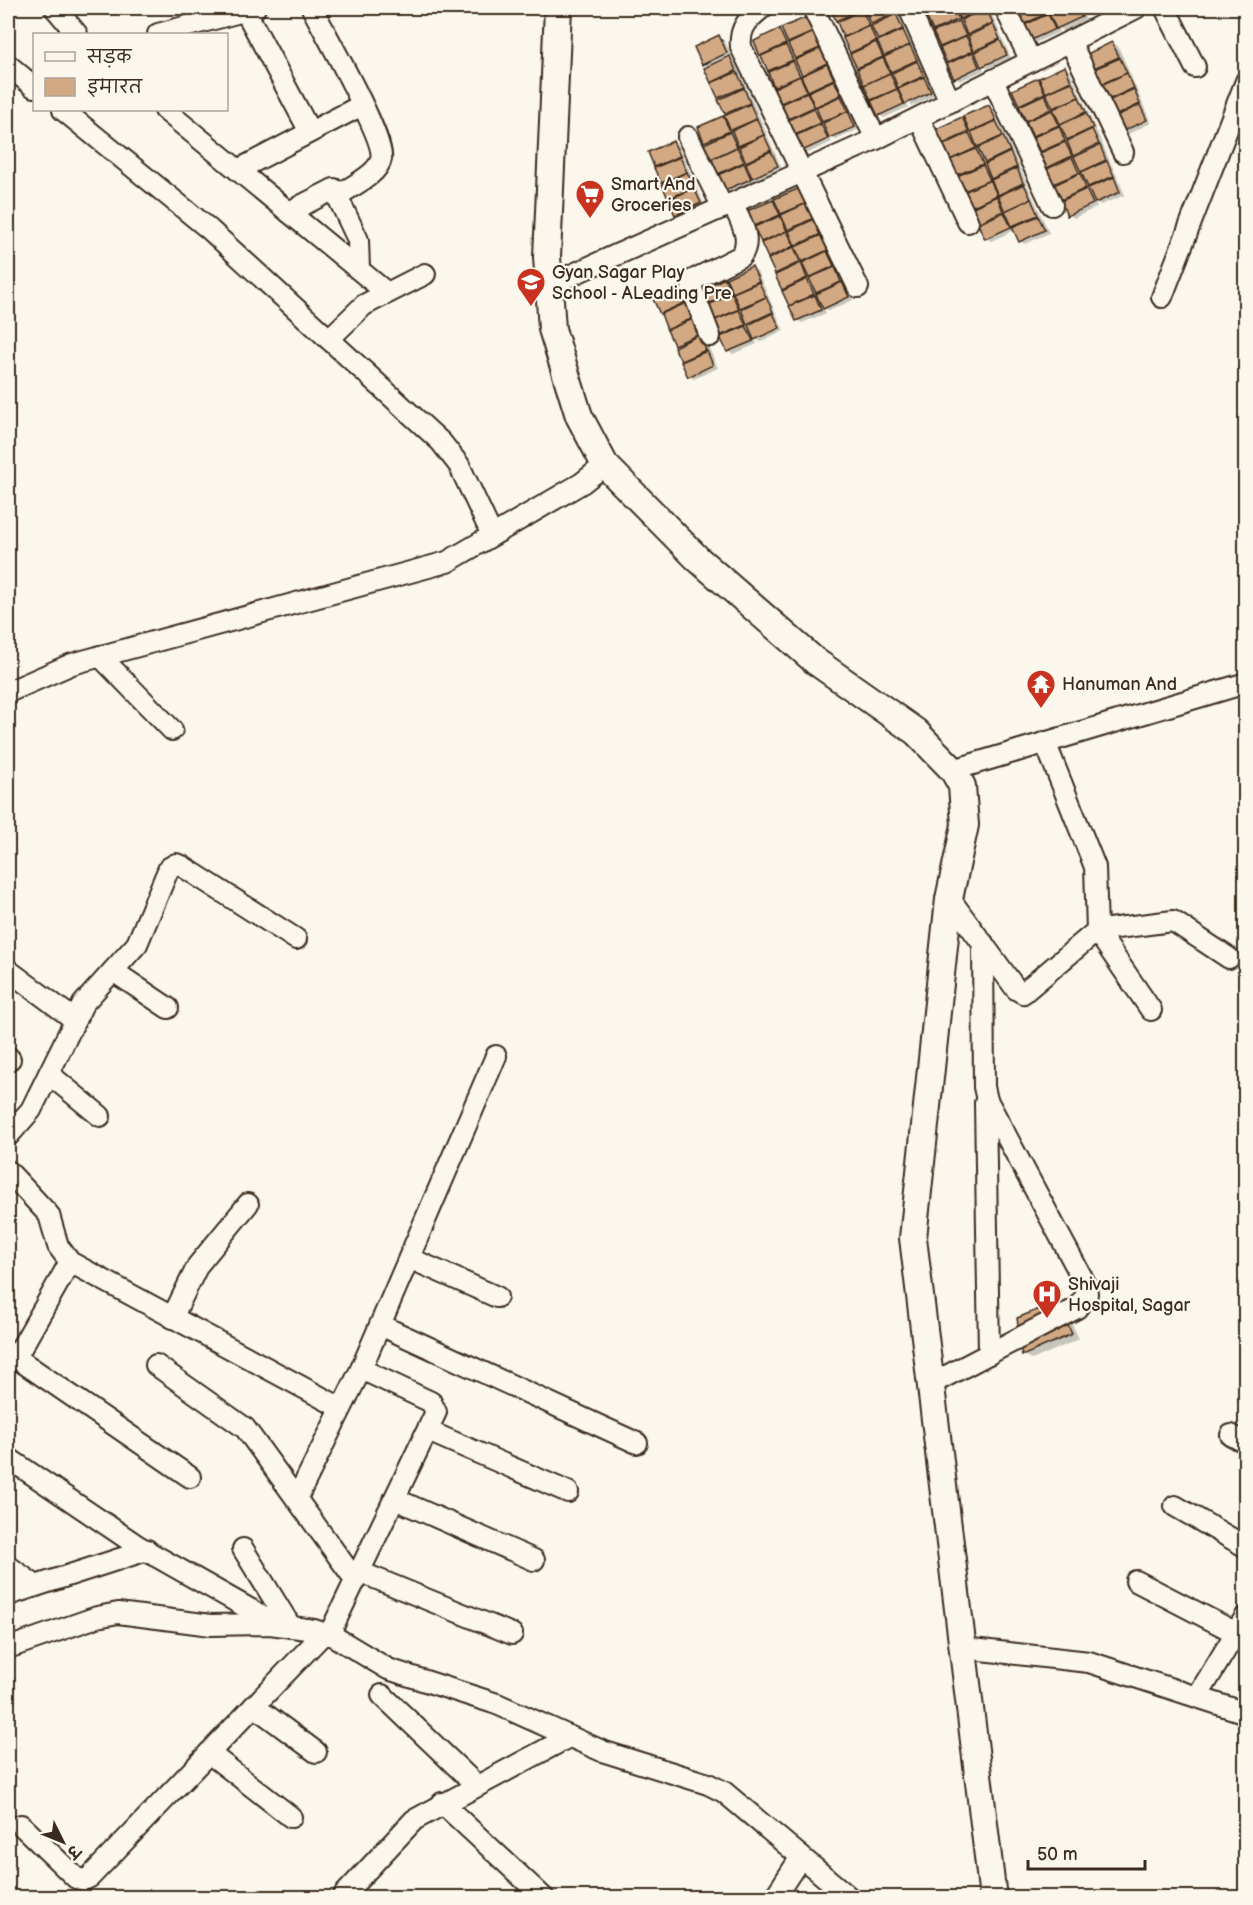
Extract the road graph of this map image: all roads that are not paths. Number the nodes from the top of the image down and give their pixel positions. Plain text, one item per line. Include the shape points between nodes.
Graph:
1 (55, 8) edge
2 (312, 8) edge
3 (558, 8) edge
4 (762, 8) edge
5 (813, 8) edge
6 (909, 8) edge
7 (1005, 8) edge
8 (1136, 8) edge
9 (1165, 8) edge
10 (250, 10) edge
11 (1103, 15) edge
12 (76, 33) edge
13 (162, 33) edge
14 (1070, 41) junction
15 (1031, 61) junction
16 (8, 65) edge
17 (1195, 67) dead end
18 (993, 80) junction
19 (1245, 81) edge
20 (33, 86) edge
21 (950, 102) junction
22 (362, 105) junction
23 (64, 111) edge
24 (166, 111) edge
25 (919, 118) junction
26 (310, 132) junction
27 (688, 137) dead end
28 (876, 139) junction
29 (1123, 152) dead end
30 (238, 170) junction
31 (803, 173) junction
32 (339, 195) junction
33 (1052, 204) dead end
34 (728, 206) junction
35 (289, 212) junction
36 (968, 222) dead end
37 (359, 269) junction
38 (425, 274) dead end
39 (549, 285) junction
40 (858, 287) dead end
41 (387, 293) junction
42 (1162, 297) dead end
43 (711, 336) dead end
44 (329, 339) junction
45 (605, 465) junction
46 (492, 535) junction
47 (100, 656) junction
48 (1245, 683) edge
49 (8, 692) edge
50 (172, 730) dead end
51 (1045, 742) junction
52 (953, 770) junction
53 (950, 899) junction
54 (1097, 931) junction
55 (296, 939) dead end
56 (983, 944) junction
57 (1229, 958) dead end
58 (8, 970) edge
59 (113, 971) junction
60 (168, 1008) dead end
61 (1151, 1010) dead end
62 (75, 1020) junction
63 (496, 1056) dead end
64 (49, 1074) junction
65 (985, 1091) junction
66 (99, 1116) dead end
67 (8, 1136) edge
68 (8, 1171) edge
69 (248, 1204) dead end
70 (409, 1258) junction
71 (70, 1262) junction
72 (497, 1297) dead end
73 (172, 1318) junction
74 (380, 1325) junction
75 (989, 1354) junction
76 (11, 1359) edge
77 (156, 1365) dead end
78 (361, 1369) junction
79 (931, 1384) junction
80 (341, 1408) junction
81 (428, 1431) junction
82 (637, 1443) dead end
83 (8, 1458) edge
84 (190, 1477) dead end
85 (568, 1492) dead end
86 (297, 1498) junction
87 (395, 1499) junction
88 (1175, 1506) dead end
89 (1245, 1547) edge
90 (243, 1549) dead end
91 (147, 1551) junction
92 (534, 1560) dead end
93 (8, 1566) edge
94 (358, 1576) junction
95 (1136, 1581) dead end
96 (36, 1586) junction
97 (8, 1595) edge
98 (284, 1626) junction
99 (1242, 1629) edge
100 (327, 1634) junction
101 (512, 1634) dead end
102 (8, 1647) edge
103 (963, 1648) junction
104 (382, 1695) dead end
105 (1197, 1697) junction
106 (254, 1706) junction
107 (1245, 1713) edge
108 (569, 1737) junction
109 (316, 1752) dead end
110 (209, 1753) junction
111 (476, 1785) junction
112 (442, 1803) junction
113 (291, 1817) dead end
114 (21, 1825) dead end
115 (801, 1857) junction
116 (344, 1895) dead end
117 (544, 1898) edge
118 (774, 1898) edge
119 (850, 1898) edge
120 (993, 1898) edge

1 - 12 street
2 - 22 street
3 - 39 main road
4 - 31 street via 743,26 741,47
5 - 28 street
6 - 21 street
7 - 15 street
8 - 11 street
9 - 17 street
10 - 13 street
10 - 26 street
11 - 14 street
14 - 15 street
14 - 29 street
15 - 18 street
16 - 20 street
18 - 21 street
18 - 33 street
19 - 42 street
21 - 25 street
22 - 26 street
22 - 32 street via 382,158 375,170
23 - 44 street via 209,229
24 - 30 street
25 - 28 street
25 - 36 street
26 - 30 street
27 - 34 street
28 - 31 street
30 - 35 street
31 - 34 street
31 - 40 street
32 - 35 street via 330,189
32 - 37 street via 358,240
34 - 39 street
34 - 43 street via 747,240 746,248 741,256 693,280 692,289
35 - 37 street
37 - 41 street
38 - 41 street
39 - 45 main road via 552,329 579,416
41 - 44 street via 364,305
44 - 46 street via 452,454
45 - 46 street via 582,483
45 - 52 main road via 698,559 815,661 916,732
46 - 47 street via 437,565
47 - 49 street via 66,666
47 - 50 street
48 - 51 street
51 - 52 street
51 - 54 street via 1095,867
52 - 53 main road via 962,786 965,825
53 - 56 street
53 - 79 main road via 913,1238
54 - 56 street via 1023,993
54 - 57 street via 1173,921
54 - 61 street
55 - 59 street via 176,864 165,873 137,944
56 - 65 street
58 - 62 street
59 - 60 street
59 - 62 street via 83,1004
62 - 64 street
63 - 70 street
64 - 66 street
64 - 67 street via 31,1110
65 - 75 street
65 - 75 street via 993,1115 1087,1294 1077,1308
68 - 71 street via 49,1215 57,1246
69 - 73 street via 198,1265
70 - 72 street
70 - 74 street
71 - 73 street
71 - 76 street
73 - 80 street
74 - 78 street
74 - 82 street
75 - 79 street
76 - 84 street
77 - 86 street via 245,1428
78 - 80 street
78 - 81 street via 431,1402 436,1412
79 - 103 main road
80 - 86 street
81 - 85 street
81 - 87 street
83 - 91 street
86 - 94 street
87 - 92 street
87 - 94 street
88 - 89 street
90 - 98 street
91 - 96 street
91 - 98 street
93 - 96 street
94 - 100 street
94 - 101 street
95 - 99 street
96 - 97 street
98 - 100 street
98 - 102 street via 219,1625 118,1613
99 - 105 street
100 - 106 street
100 - 108 street via 381,1666 497,1704
103 - 105 street via 1089,1662
103 - 120 main road
104 - 111 street
105 - 107 street
106 - 109 street
106 - 110 street
108 - 111 street
108 - 115 street via 724,1792
110 - 113 street
110 - 114 street via 84,1880 76,1878
111 - 112 street
112 - 116 street via 401,1832
112 - 117 street
115 - 118 street
115 - 119 street

